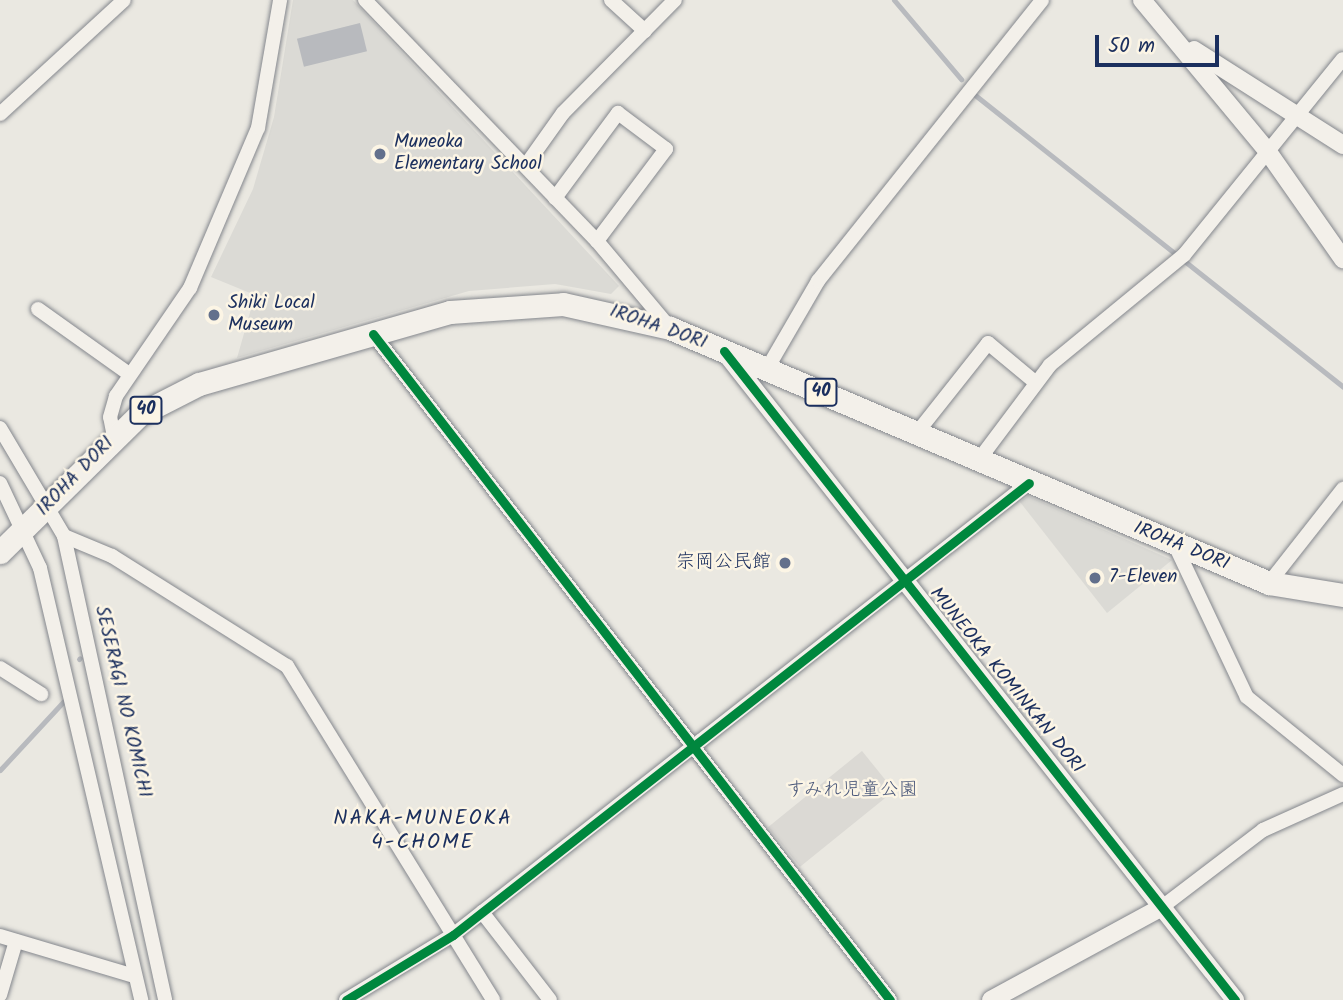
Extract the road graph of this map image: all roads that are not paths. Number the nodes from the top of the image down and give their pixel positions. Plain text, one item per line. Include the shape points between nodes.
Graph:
1 (124, 0) edge
2 (280, 0) edge
3 (365, 0) edge
4 (611, 0) edge
5 (675, 0) edge
6 (1042, 0) edge
7 (1150, 3) edge
8 (645, 31) junction
9 (1182, 43) junction
10 (1343, 59) edge
11 (0, 114) edge
12 (1296, 117) junction
13 (1343, 145) edge
14 (1268, 152) junction
15 (526, 165) junction
16 (555, 198) junction
17 (597, 242) junction
18 (1343, 260) edge
19 (38, 309) dead end
20 (670, 328) junction
21 (373, 334) junction
22 (724, 351) junction
23 (767, 369) junction
24 (129, 374) junction
25 (1036, 383) junction
26 (0, 428) edge
27 (916, 434) junction
28 (114, 437) junction
29 (978, 461) junction
30 (0, 483) edge
31 (1029, 483) junction
32 (1343, 489) edge
33 (37, 517) junction
34 (64, 536) junction
35 (1175, 545) junction
36 (0, 552) edge
37 (904, 581) junction
38 (1269, 583) junction
39 (1343, 595) edge
40 (0, 668) edge
41 (41, 694) dead end
42 (692, 747) junction
43 (1343, 775) edge
44 (1343, 793) edge
45 (1162, 907) junction
46 (482, 912) junction
47 (453, 935) junction
48 (0, 936) edge
49 (16, 941) junction
50 (134, 976) junction
51 (0, 995) edge
52 (362, 996) edge
53 (141, 1000) edge
54 (164, 1000) edge
55 (346, 1000) edge
56 (493, 1000) edge
57 (550, 1000) edge
58 (890, 1000) edge
59 (991, 1000) edge
60 (1235, 1000) edge

1 - 11 street
2 - 24 street via 258,128 209,252
3 - 15 street
4 - 8 street
5 - 8 street
6 - 23 street via 818,281
7 - 9 street
8 - 15 street via 563,113
9 - 12 street
9 - 14 street
10 - 12 street
12 - 13 street
12 - 14 street
14 - 18 street
14 - 25 street via 1184,255 1050,365
15 - 16 street
16 - 17 street
16 - 17 street via 618,113 666,149
17 - 20 street
19 - 24 street
20 - 21 main road, IROHA DORI / 40 via 596,308 536,304 450,312
20 - 22 main road, IROHA DORI / 40
21 - 28 main road, IROHA DORI / 40 via 199,384 149,408
21 - 42 street
22 - 23 main road, IROHA DORI / 40
22 - 37 street, MUNEOKA KOMINKAN DORI
23 - 27 main road, IROHA DORI / 40
24 - 28 street via 110,417
25 - 27 street via 988,343
25 - 29 street
26 - 33 street, SESERAGI NO KOMICHI
27 - 29 main road, IROHA DORI / 40
28 - 33 main road, IROHA DORI / 40
29 - 31 main road, IROHA DORI / 40
30 - 33 street, SESERAGI NO KOMICHI
31 - 35 main road, IROHA DORI / 40
31 - 37 street
32 - 38 street
33 - 34 street, SESERAGI NO KOMICHI
33 - 36 main road, IROHA DORI / 40
33 - 50 street, SESERAGI NO KOMICHI via 62,656
34 - 47 street via 112,555 287,666
34 - 54 street, SESERAGI NO KOMICHI via 136,849
35 - 38 main road, IROHA DORI / 40
35 - 43 street via 1247,697
37 - 42 street
37 - 45 street, MUNEOKA KOMINKAN DORI
38 - 39 main road, IROHA DORI / 40
40 - 41 street
42 - 46 street
42 - 58 street
44 - 45 street via 1264,830
45 - 59 street
45 - 60 street, MUNEOKA KOMINKAN DORI
46 - 47 street
46 - 57 street
47 - 52 street
47 - 56 street
48 - 49 street
49 - 50 street
49 - 51 street
50 - 53 street, SESERAGI NO KOMICHI
52 - 55 street

